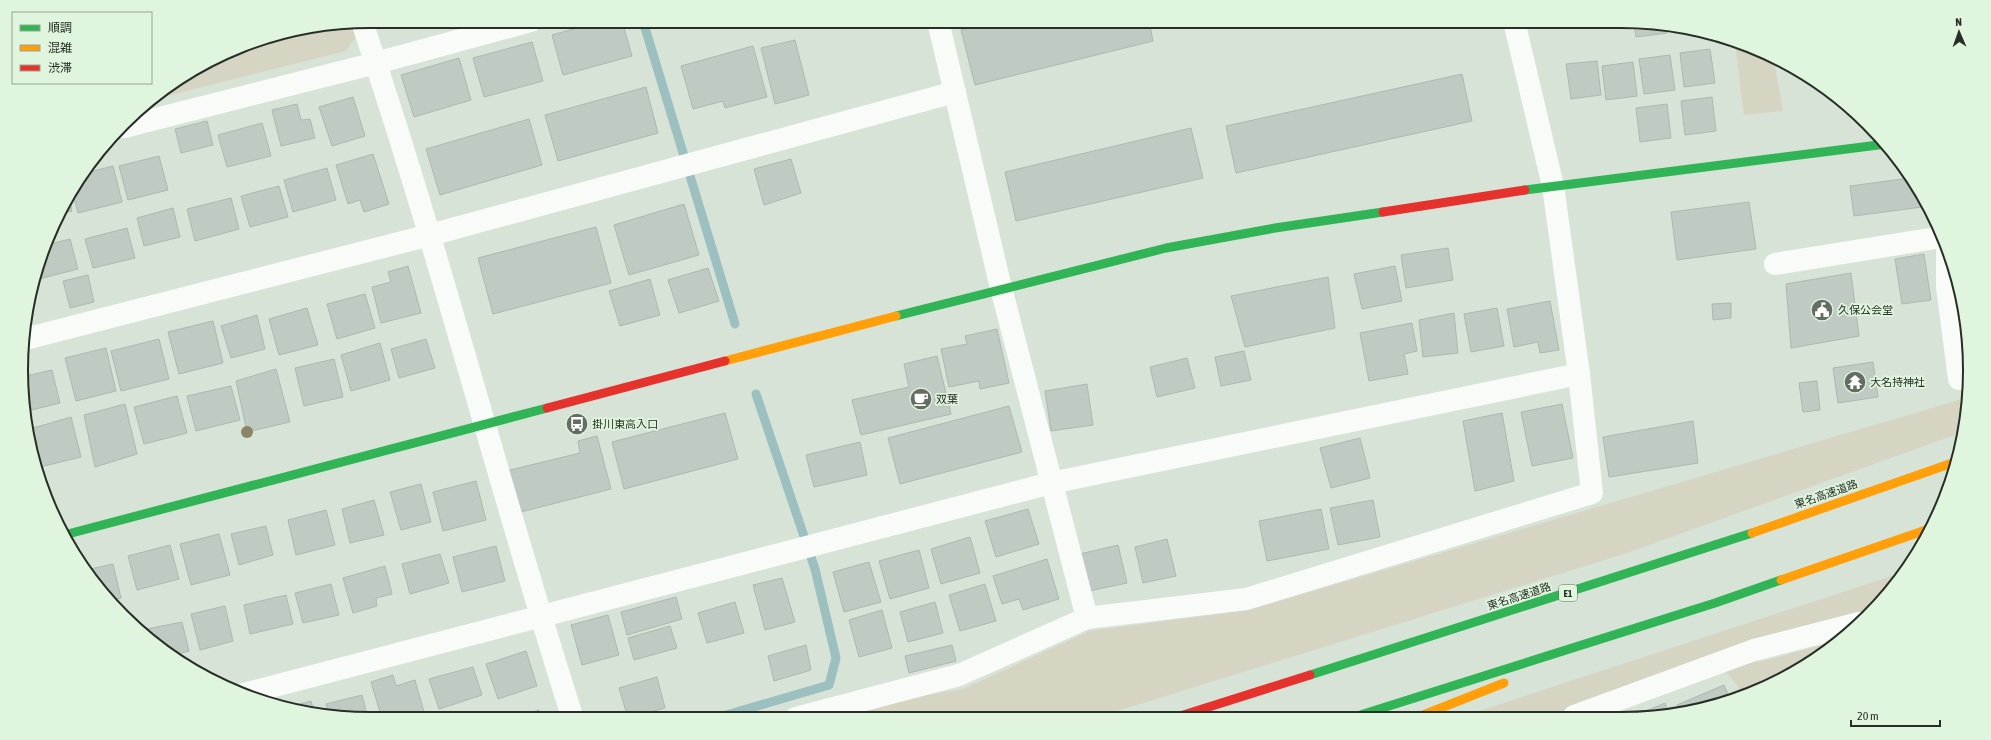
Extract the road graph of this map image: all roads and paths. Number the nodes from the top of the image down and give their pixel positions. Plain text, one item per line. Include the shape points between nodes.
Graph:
1 (364, 28) edge
2 (505, 28) edge
3 (940, 28) edge
4 (1516, 28) edge
5 (376, 63) junction
6 (955, 92) junction
7 (130, 127) edge
8 (1878, 145) edge
9 (1553, 186) junction
10 (430, 235) junction
11 (1937, 238) edge
12 (1775, 264) dead end
13 (1947, 267) edge
14 (1001, 288) junction
15 (30, 337) edge
16 (1579, 374) junction
17 (1963, 378) edge
18 (484, 425) junction
19 (1950, 464) edge
20 (1051, 483) junction
21 (1922, 531) edge
22 (70, 533) edge
23 (1715, 603) junction
24 (540, 616) junction
25 (1087, 618) junction
26 (1847, 626) edge
27 (1559, 662) dead end
28 (1515, 680) dead end
29 (253, 692) edge
30 (571, 712) edge
31 (819, 712) edge
32 (1193, 712) edge
33 (1370, 712) edge
34 (1431, 712) edge
35 (1585, 712) edge

1 - 5 street
2 - 5 street
3 - 6 street
4 - 9 street
5 - 7 street
5 - 10 street
6 - 10 street
6 - 14 street
8 - 9 main road
9 - 14 main road via 1275,228 1166,248
9 - 16 street
10 - 15 street
10 - 18 street
11 - 12 street
13 - 17 street via 1947,287 1960,379
14 - 18 main road
14 - 20 street
16 - 20 street
16 - 25 street via 1592,493 1246,599
18 - 22 main road
18 - 24 street
19 - 32 main road, 東名高速道路 / E1 via 1709,548
20 - 24 street
20 - 25 street
21 - 23 main road
23 - 27 main road
23 - 33 main road
24 - 29 street
24 - 30 street
25 - 31 street via 959,675
26 - 35 street via 1754,650
28 - 34 main road

